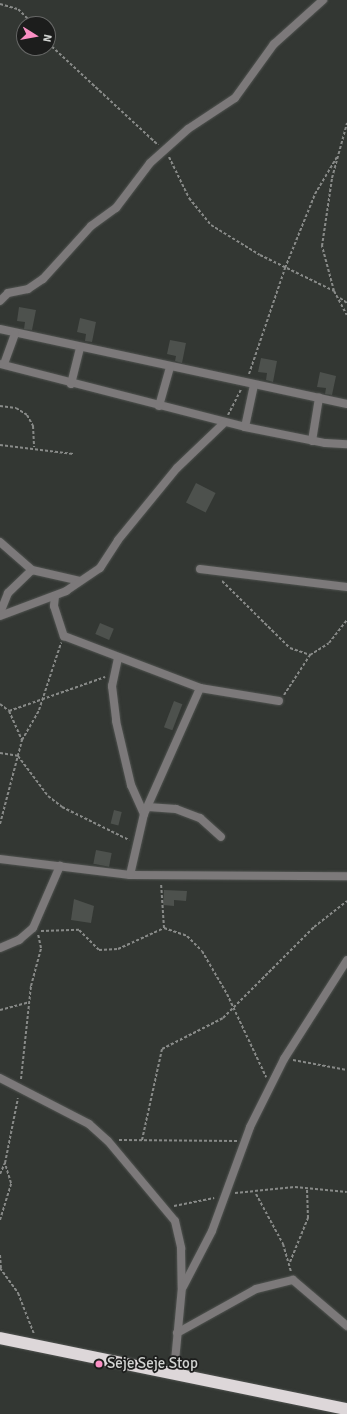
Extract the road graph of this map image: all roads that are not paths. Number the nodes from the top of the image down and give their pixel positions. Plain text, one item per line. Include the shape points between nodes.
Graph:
1 (324, 0) edge
2 (0, 301) edge
3 (0, 329) edge
4 (15, 334) junction
5 (80, 348) junction
6 (2, 364) edge
7 (170, 367) junction
8 (71, 384) junction
9 (254, 385) junction
10 (319, 398) junction
11 (347, 404) edge
12 (159, 406) junction
13 (225, 422) junction
14 (244, 427) junction
15 (312, 440) junction
16 (347, 444) edge
17 (0, 542) edge
18 (200, 569) dead end
19 (32, 570) junction
20 (80, 581) junction
21 (347, 588) edge
22 (55, 596) junction
23 (0, 614) edge
24 (118, 658) junction
25 (200, 688) junction
26 (280, 701) road end
27 (146, 810) junction
28 (220, 837) dead end
29 (0, 859) edge
30 (60, 866) junction
31 (130, 875) junction
32 (347, 876) edge
33 (0, 948) edge
34 (347, 960) edge
35 (0, 1078) edge
36 (182, 1287) junction
37 (347, 1326) edge
38 (177, 1333) junction
39 (0, 1338) edge
40 (174, 1372) junction
41 (347, 1409) edge

1 - 2 street via 274,44 235,98 164,150 116,208 91,226 44,279 28,288 8,293
3 - 4 street
4 - 5 street
4 - 6 street
5 - 7 street
5 - 8 street
6 - 8 street
7 - 9 street
7 - 12 street
8 - 12 street
9 - 10 street
9 - 14 street
10 - 11 street
10 - 15 street
12 - 13 street
13 - 14 street
13 - 20 street via 177,468 118,540 100,568
14 - 15 street
15 - 16 street
17 - 19 street
18 - 21 street
19 - 20 street
19 - 23 street via 8,593
20 - 22 street
22 - 23 street
22 - 24 street via 54,606 64,636
24 - 25 street
24 - 27 street via 113,673 114,706 126,766
25 - 26 street
25 - 27 street
27 - 28 street via 176,809 200,818
27 - 31 street via 135,844
29 - 30 street
30 - 31 street
30 - 33 street via 33,932
31 - 32 street
34 - 36 street via 284,1059 245,1141 227,1192
35 - 36 street via 89,1124 108,1141 166,1207 180,1233
36 - 38 street
37 - 38 street via 293,1280 256,1289
38 - 40 street
39 - 40 highway
40 - 41 highway

